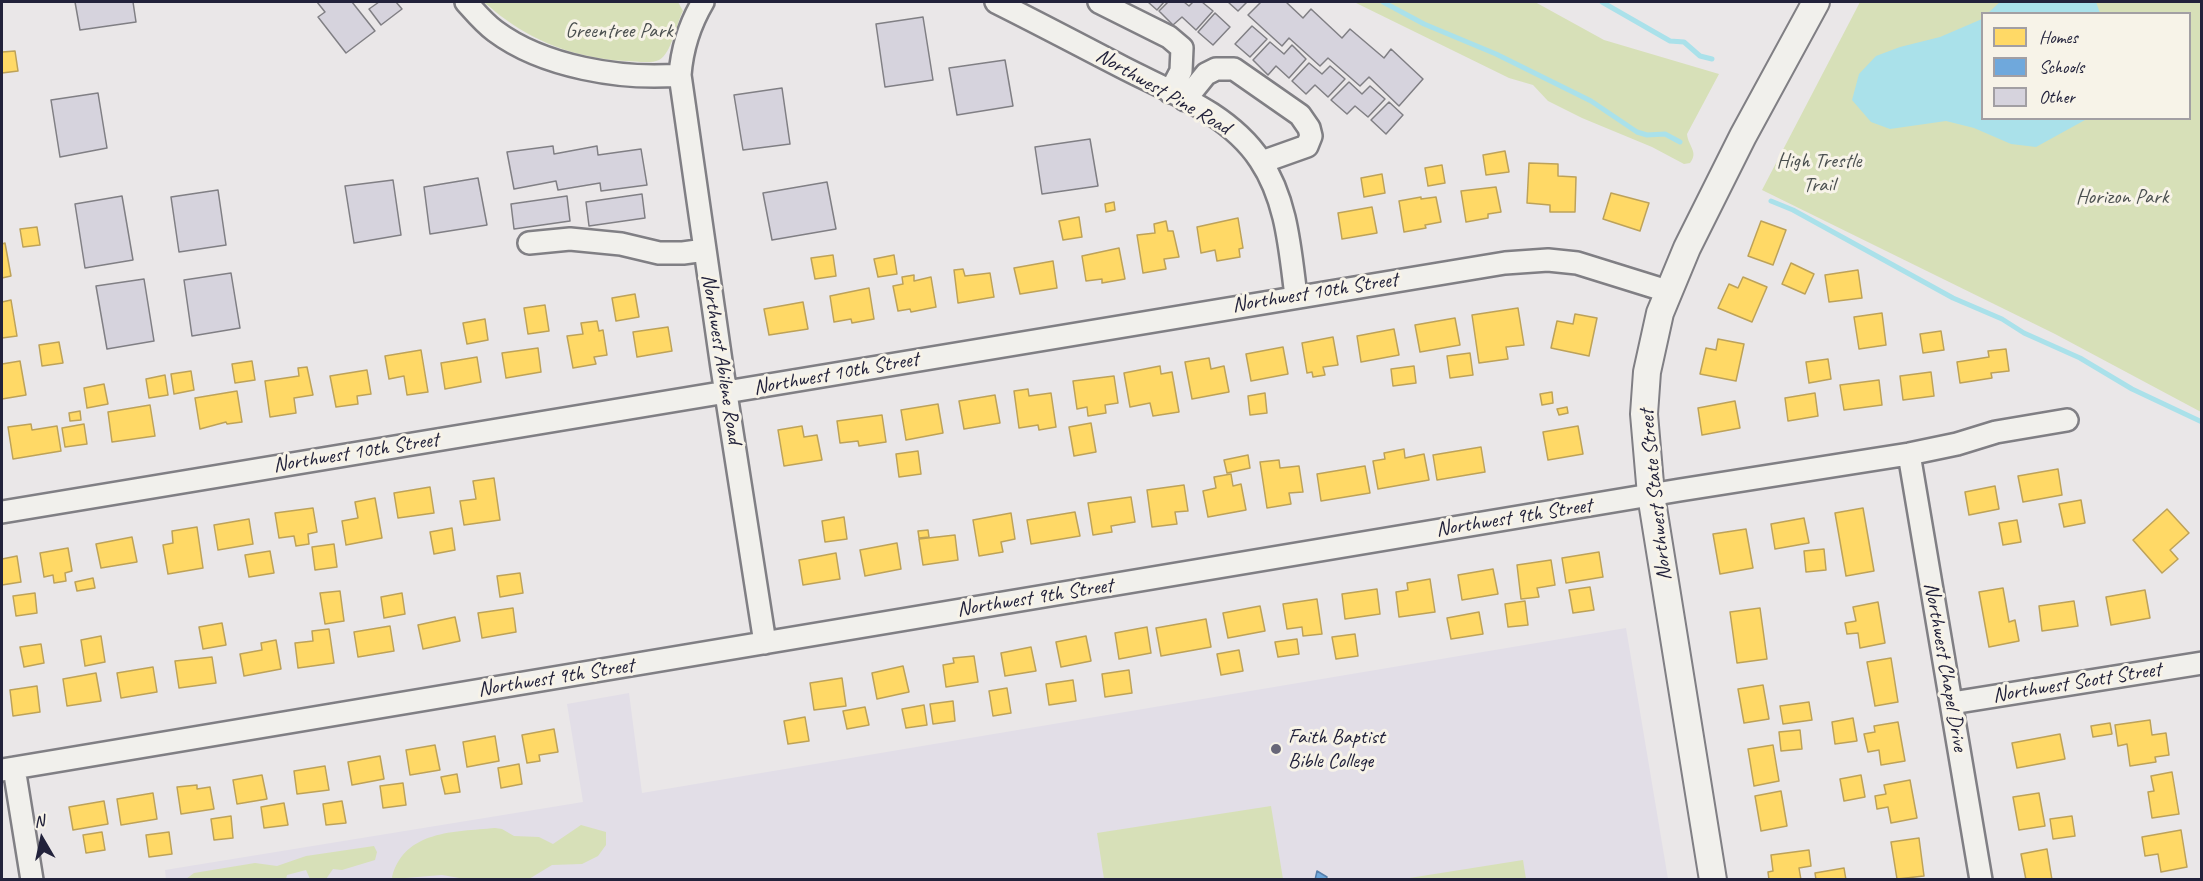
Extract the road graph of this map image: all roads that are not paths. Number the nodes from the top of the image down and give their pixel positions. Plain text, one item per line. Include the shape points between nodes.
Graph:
1 (466, 2) edge
2 (704, 2) edge
3 (996, 2) edge
4 (1099, 2) edge
5 (1816, 2) edge
6 (1023, 7) edge
7 (680, 75) junction
8 (1178, 96) junction
9 (1262, 162) junction
10 (529, 243) dead end
11 (705, 250) junction
12 (1668, 291) junction
13 (1296, 296) junction
14 (726, 393) junction
15 (2067, 420) dead end
16 (1909, 454) junction
17 (1651, 495) junction
18 (2, 512) edge
19 (765, 642) junction
20 (2202, 663) edge
21 (1952, 703) junction
22 (8, 769) edge
23 (32, 879) edge
24 (1713, 879) edge
25 (1981, 879) edge

1 - 7 street via 494,31 555,62 656,77
2 - 7 street via 690,28
3 - 6 street, Northwest Pine Road
4 - 8 street via 1182,48
5 - 12 main road, Northwest State Street via 1743,136
6 - 8 street, Northwest Pine Road
7 - 11 street, Northwest Abilene Road
8 - 9 street, Northwest Pine Road via 1219,119
8 - 9 street via 1216,69 1233,69 1300,115 1311,136 1307,146
9 - 13 street, Northwest Pine Road via 1281,204
10 - 11 street via 570,239 659,253
11 - 14 street, Northwest Abilene Road
12 - 13 street, Northwest 10th Street via 1577,263 1533,260
12 - 17 main road, Northwest State Street via 1654,331 1647,372 1645,434
13 - 14 street, Northwest 10th Street
14 - 18 street, Northwest 10th Street
14 - 19 street, Northwest Abilene Road
15 - 16 street, Northwest 9th Street via 1996,432
16 - 17 street, Northwest 9th Street
16 - 21 street, Northwest Chapel Drive
17 - 19 street, Northwest 9th Street
17 - 24 main road, Northwest State Street
19 - 22 street, Northwest 9th Street
20 - 21 street, Northwest Scott Street
21 - 25 street, Northwest Chapel Drive
22 - 23 street

